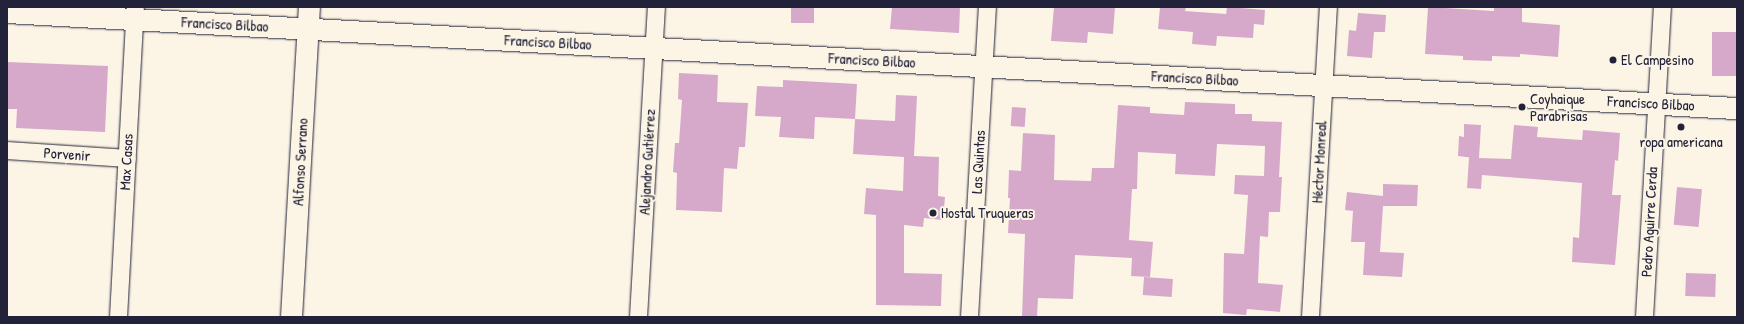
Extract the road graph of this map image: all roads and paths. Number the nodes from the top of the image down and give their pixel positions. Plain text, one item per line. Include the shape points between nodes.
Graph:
1 (309, 7) edge
2 (656, 7) edge
3 (988, 7) edge
4 (1328, 7) edge
5 (1662, 7) edge
6 (7, 12) edge
7 (135, 13) edge
8 (308, 29) junction
9 (654, 48) junction
10 (984, 66) junction
11 (1323, 85) junction
12 (1656, 103) junction
13 (1737, 108) edge
14 (7, 150) edge
15 (127, 158) junction
16 (118, 317) edge
17 (291, 317) edge
18 (638, 317) edge
19 (969, 317) edge
20 (1310, 317) edge
21 (1644, 317) edge

1 - 8 street, Alfonso Serrano
2 - 9 street, Alejandro Gutiérrez
3 - 10 street, Las Quintas
4 - 11 street, Héctor Monreal
5 - 12 street, Pedro Aguirre Cerda
6 - 7 street, Francisco Bilbao
7 - 8 street, Francisco Bilbao
7 - 15 street, Max Casas
8 - 9 street, Francisco Bilbao
8 - 17 street, Alfonso Serrano
9 - 10 street, Francisco Bilbao
9 - 18 street, Alejandro Gutiérrez
10 - 11 street, Francisco Bilbao
10 - 19 street, Las Quintas
11 - 12 street, Francisco Bilbao
11 - 20 street, Héctor Monreal
12 - 13 street, Francisco Bilbao
12 - 21 street, Pedro Aguirre Cerda
14 - 15 street, Porvenir
15 - 16 street, Max Casas

